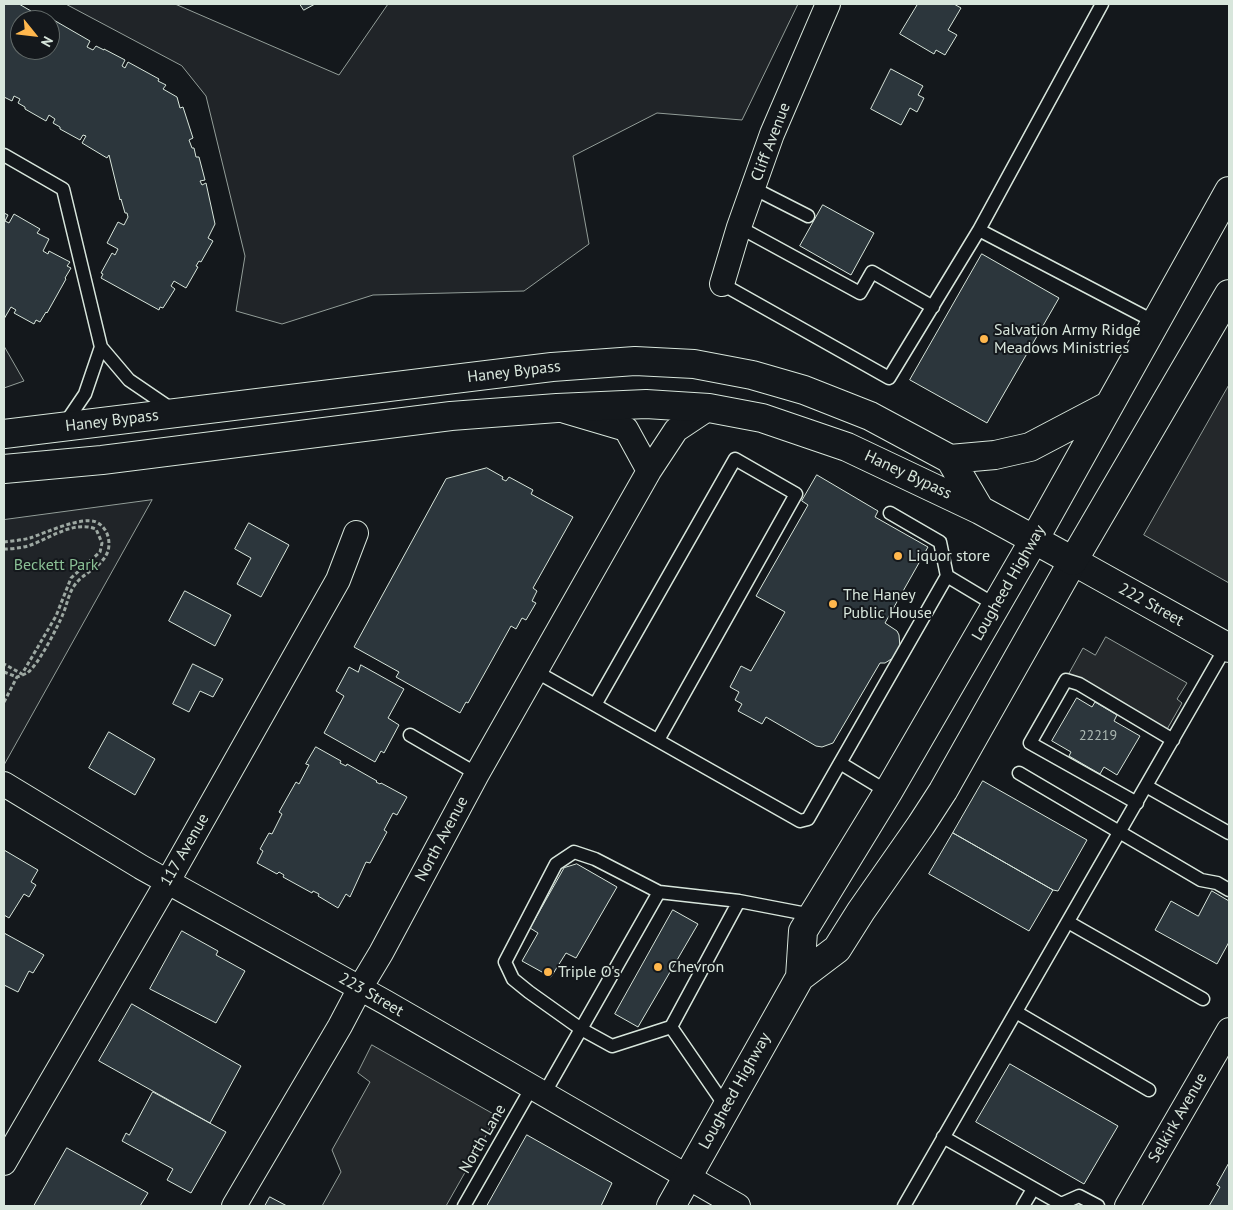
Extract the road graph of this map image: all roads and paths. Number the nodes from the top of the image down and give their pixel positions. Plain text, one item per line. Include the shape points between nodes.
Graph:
1 (828, 4) edge
2 (1102, 4) edge
3 (4, 155) edge
4 (753, 188) junction
5 (1229, 190) edge
6 (808, 216) dead end
7 (740, 227) junction
8 (979, 230) junction
9 (722, 284) joint
10 (1229, 294) edge
11 (932, 307) junction
12 (1155, 322) junction
13 (101, 347) junction
14 (1108, 406) junction
15 (557, 408) junction
16 (708, 408) junction
17 (178, 413) junction
18 (63, 427) junction
19 (4, 434) edge
20 (950, 459) junction
21 (4, 469) edge
22 (648, 471) junction
23 (980, 510) junction
24 (890, 512) dead end
25 (356, 533) dead end
26 (1034, 540) junction
27 (4, 542) edge
28 (4, 549) edge
29 (1073, 561) junction
30 (947, 576) junction
31 (997, 606) junction
32 (1228, 643) edge
33 (4, 664) edge
34 (535, 671) junction
35 (4, 672) edge
36 (22, 674) junction
37 (17, 677) junction
38 (4, 702) edge
39 (595, 704) junction
40 (410, 735) dead end
41 (658, 740) junction
42 (1173, 740) junction
43 (840, 763) junction
44 (1019, 773) dead end
45 (477, 774) junction
46 (4, 784) edge
47 (1146, 786) junction
48 (888, 792) junction
49 (1136, 803) junction
50 (1119, 833) junction
51 (1229, 833) edge
52 (168, 881) junction
53 (1229, 890) edge
54 (659, 892) junction
55 (739, 901) junction
56 (812, 916) junction
57 (1068, 922) junction
58 (800, 977) junction
59 (360, 988) junction
60 (1204, 999) dead end
61 (1016, 1012) junction
62 (671, 1027) junction
63 (581, 1029) junction
64 (1229, 1030) edge
65 (1149, 1090) dead end
66 (538, 1091) junction
67 (726, 1107) junction
68 (944, 1137) junction
69 (4, 1163) edge
70 (687, 1178) junction
71 (1033, 1189) junction
72 (234, 1206) edge
73 (464, 1206) edge
74 (671, 1206) edge
75 (738, 1206) edge
76 (904, 1206) edge
77 (1023, 1206) edge
78 (1098, 1206) edge
79 (1127, 1206) edge

1 - 4 street, Cliff Avenue via 772,134
2 - 8 lane
3 - 13 lane via 63,189
4 - 6 lane
4 - 7 street, Cliff Avenue
5 - 12 main road, Lougheed Highway
7 - 9 street, Cliff Avenue
7 - 11 lane via 860,293 872,272
8 - 11 lane
8 - 12 lane
9 - 11 lane via 889,378
10 - 29 main road, Lougheed Highway
12 - 14 main road, Lougheed Highway
13 - 17 lane via 129,380
13 - 18 lane via 85,394
14 - 20 main road via 1030,447 994,455
14 - 26 main road, Lougheed Highway
15 - 16 main road, Haney Bypass via 646,404
15 - 21 main road, Haney Bypass via 450,416 102,460
15 - 22 street via 626,429
16 - 22 street, North Avenue via 676,430
16 - 23 main road, Haney Bypass via 762,418 847,447
17 - 18 main road, Haney Bypass
17 - 20 main road, Haney Bypass via 552,367 635,361 694,364 752,375 804,390 870,416
18 - 19 main road, Haney Bypass
20 - 23 main road, Haney Bypass
22 - 34 street, North Avenue
23 - 26 main road, Haney Bypass
24 - 30 lane via 940,542
25 - 52 street, 117 Avenue via 338,580
26 - 29 main road, Haney Bypass
26 - 31 main road, Lougheed Highway
27 - 36 path via 88,521 96,522 108,534 107,553 101,564 75,584 55,631 34,665
28 - 36 path via 27,546 83,526 96,529 102,543 100,552 71,578 56,616
29 - 32 main road, 222 Street
29 - 58 main road, Lougheed Highway via 921,825 837,949
30 - 31 lane
30 - 43 lane
31 - 48 main road, Lougheed Highway
32 - 42 lane
33 - 36 path
34 - 39 lane
34 - 45 street, North Avenue
35 - 37 path
36 - 37 path
37 - 38 path
39 - 41 lane
39 - 41 lane via 735,459 796,494
40 - 45 lane
41 - 43 lane via 800,821 808,819
42 - 47 lane
42 - 49 lane via 1079,684 1066,680 1030,743
43 - 48 lane
44 - 50 lane
45 - 59 street, North Avenue
46 - 52 street, 223 Street
47 - 49 lane
47 - 51 lane
48 - 56 main road, Lougheed Highway
49 - 50 lane
50 - 53 lane via 1201,880 1217,883
50 - 57 lane
52 - 59 street, 223 Street
52 - 69 street, 117 Avenue
54 - 55 lane
54 - 63 lane, North Lane
54 - 63 lane via 595,859 574,852 556,864 505,962 513,979
55 - 56 lane
55 - 62 lane
56 - 58 main road, Lougheed Highway via 803,931
57 - 60 lane
57 - 61 lane
58 - 67 main road, Lougheed Highway
59 - 66 street, 223 Street
59 - 72 street, North Avenue
61 - 65 lane
61 - 68 lane
62 - 63 lane via 612,1046
62 - 67 lane
63 - 66 lane, North Lane
64 - 79 street, Selkirk Avenue
66 - 70 street, 223 Street
66 - 73 lane, North Lane
67 - 70 main road, Lougheed Highway
68 - 71 lane
68 - 76 lane
70 - 74 main road, Lougheed Highway
70 - 75 street, 223 Street
71 - 77 lane
71 - 78 lane via 1062,1204 1079,1196

